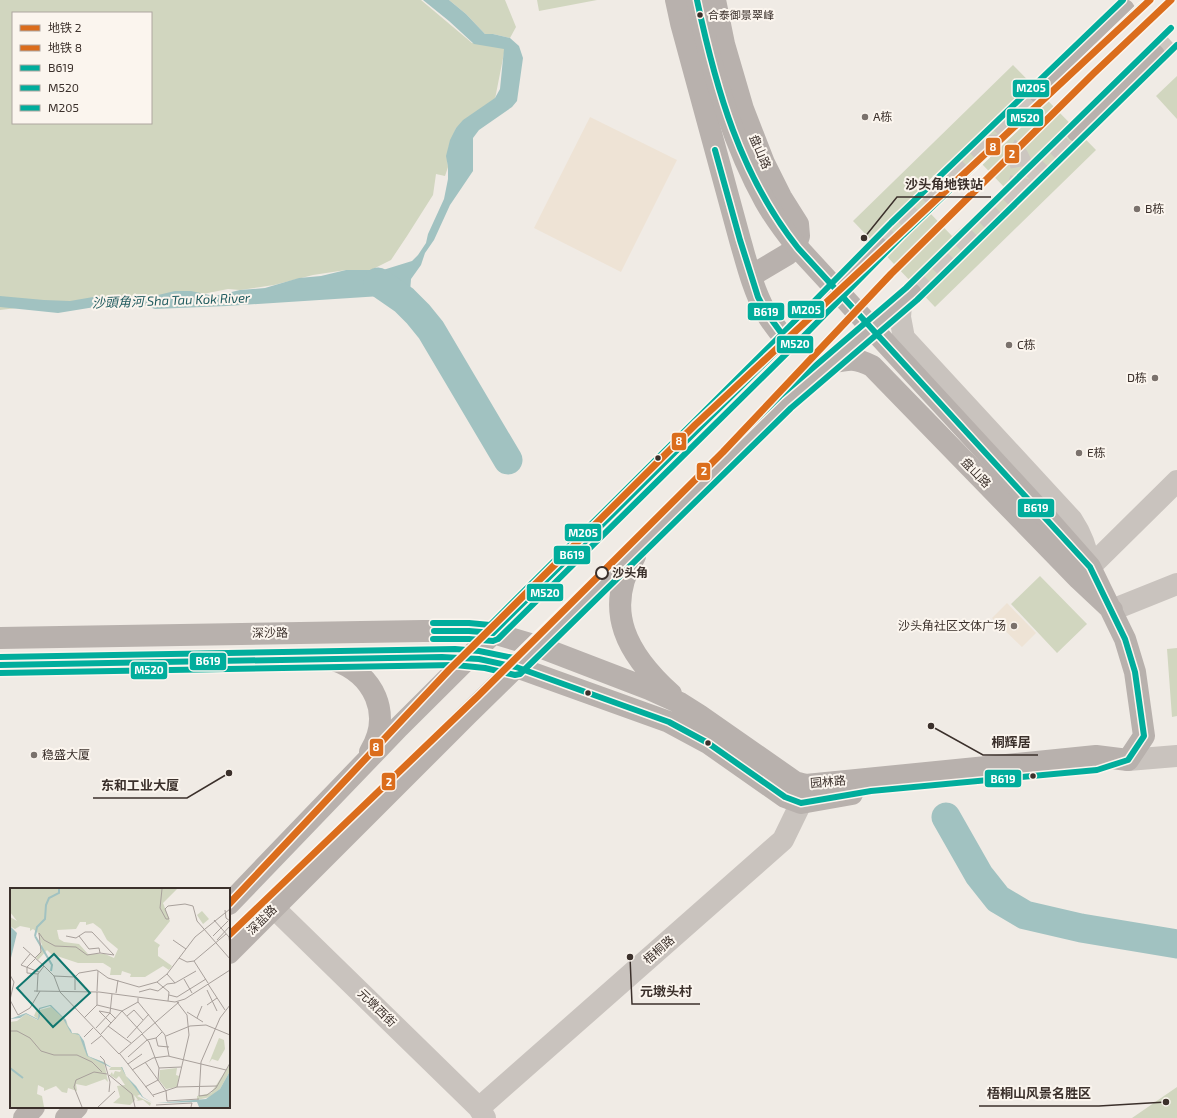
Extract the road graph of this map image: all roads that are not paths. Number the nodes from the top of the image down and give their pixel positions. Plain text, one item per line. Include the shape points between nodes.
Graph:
1 (676, 0) edge
2 (697, 0) edge
3 (715, 0) edge
4 (1124, 10) dead end
5 (1154, 55) tunnel mouth
6 (1039, 92) tunnel mouth
7 (1077, 131) tunnel mouth
8 (878, 248) tunnel mouth
9 (751, 276) junction
10 (906, 299) joint
11 (787, 341) junction
12 (830, 363) junction
13 (1177, 481) edge
14 (646, 539) junction
15 (1090, 567) junction
16 (1177, 584) edge
17 (1112, 610) junction
18 (493, 633) junction
19 (0, 638) edge
20 (537, 646) junction
21 (469, 657) junction
22 (331, 659) junction
23 (0, 665) edge
24 (516, 667) junction
25 (680, 703) junction
26 (1177, 756) edge
27 (1128, 760) junction
28 (363, 764) junction
29 (804, 794) junction
30 (230, 903) edge
31 (274, 908) junction
32 (230, 952) edge
33 (33, 1108) edge
34 (76, 1108) edge
35 (482, 1113) edge
36 (24, 1118) edge
37 (66, 1118) edge

1 - 9 main road
2 - 15 main road, 盘山路, bridge via 716,76 739,145 752,176 782,227 798,248
3 - 9 main road, 盘山路 via 724,44 743,109 764,163 798,224 799,236 795,248
4 - 6 main road
5 - 7 main road
8 - 11 main road
9 - 11 main road via 766,312
10 - 12 main road
10 - 15 street via 900,316 904,338 1072,520 1082,534
11 - 18 main road
12 - 14 main road via 786,402
12 - 17 main road, 盘山路 via 850,359 863,361 872,366
13 - 15 street
14 - 20 main road, 深盐路
14 - 25 main road via 623,582 620,601 621,621 626,637 645,668
15 - 17 main road, 盘山路
16 - 17 street
17 - 27 main road, 盘山路 via 1125,639 1134,672 1144,736
18 - 19 main road, 深沙路 via 423,630
18 - 20 main road, 深沙路
18 - 21 main road
20 - 24 main road, 深盐路
20 - 25 main road, 园林路
21 - 22 main road
21 - 24 main road
21 - 28 main road
22 - 23 main road
22 - 28 main road via 347,664 360,674 375,694 380,729 374,746
24 - 29 main road, 园林路 via 669,722 708,743 785,797
24 - 31 main road, 深盐路
25 - 29 main road, 园林路 via 795,782
26 - 27 street, 园林路
27 - 29 main road, 园林路 via 1096,756
28 - 30 main road
29 - 35 street, 梧桐路 via 783,840
31 - 32 main road, 深盐路
31 - 35 street, 元墩西街
33 - 36 main road
34 - 37 main road

